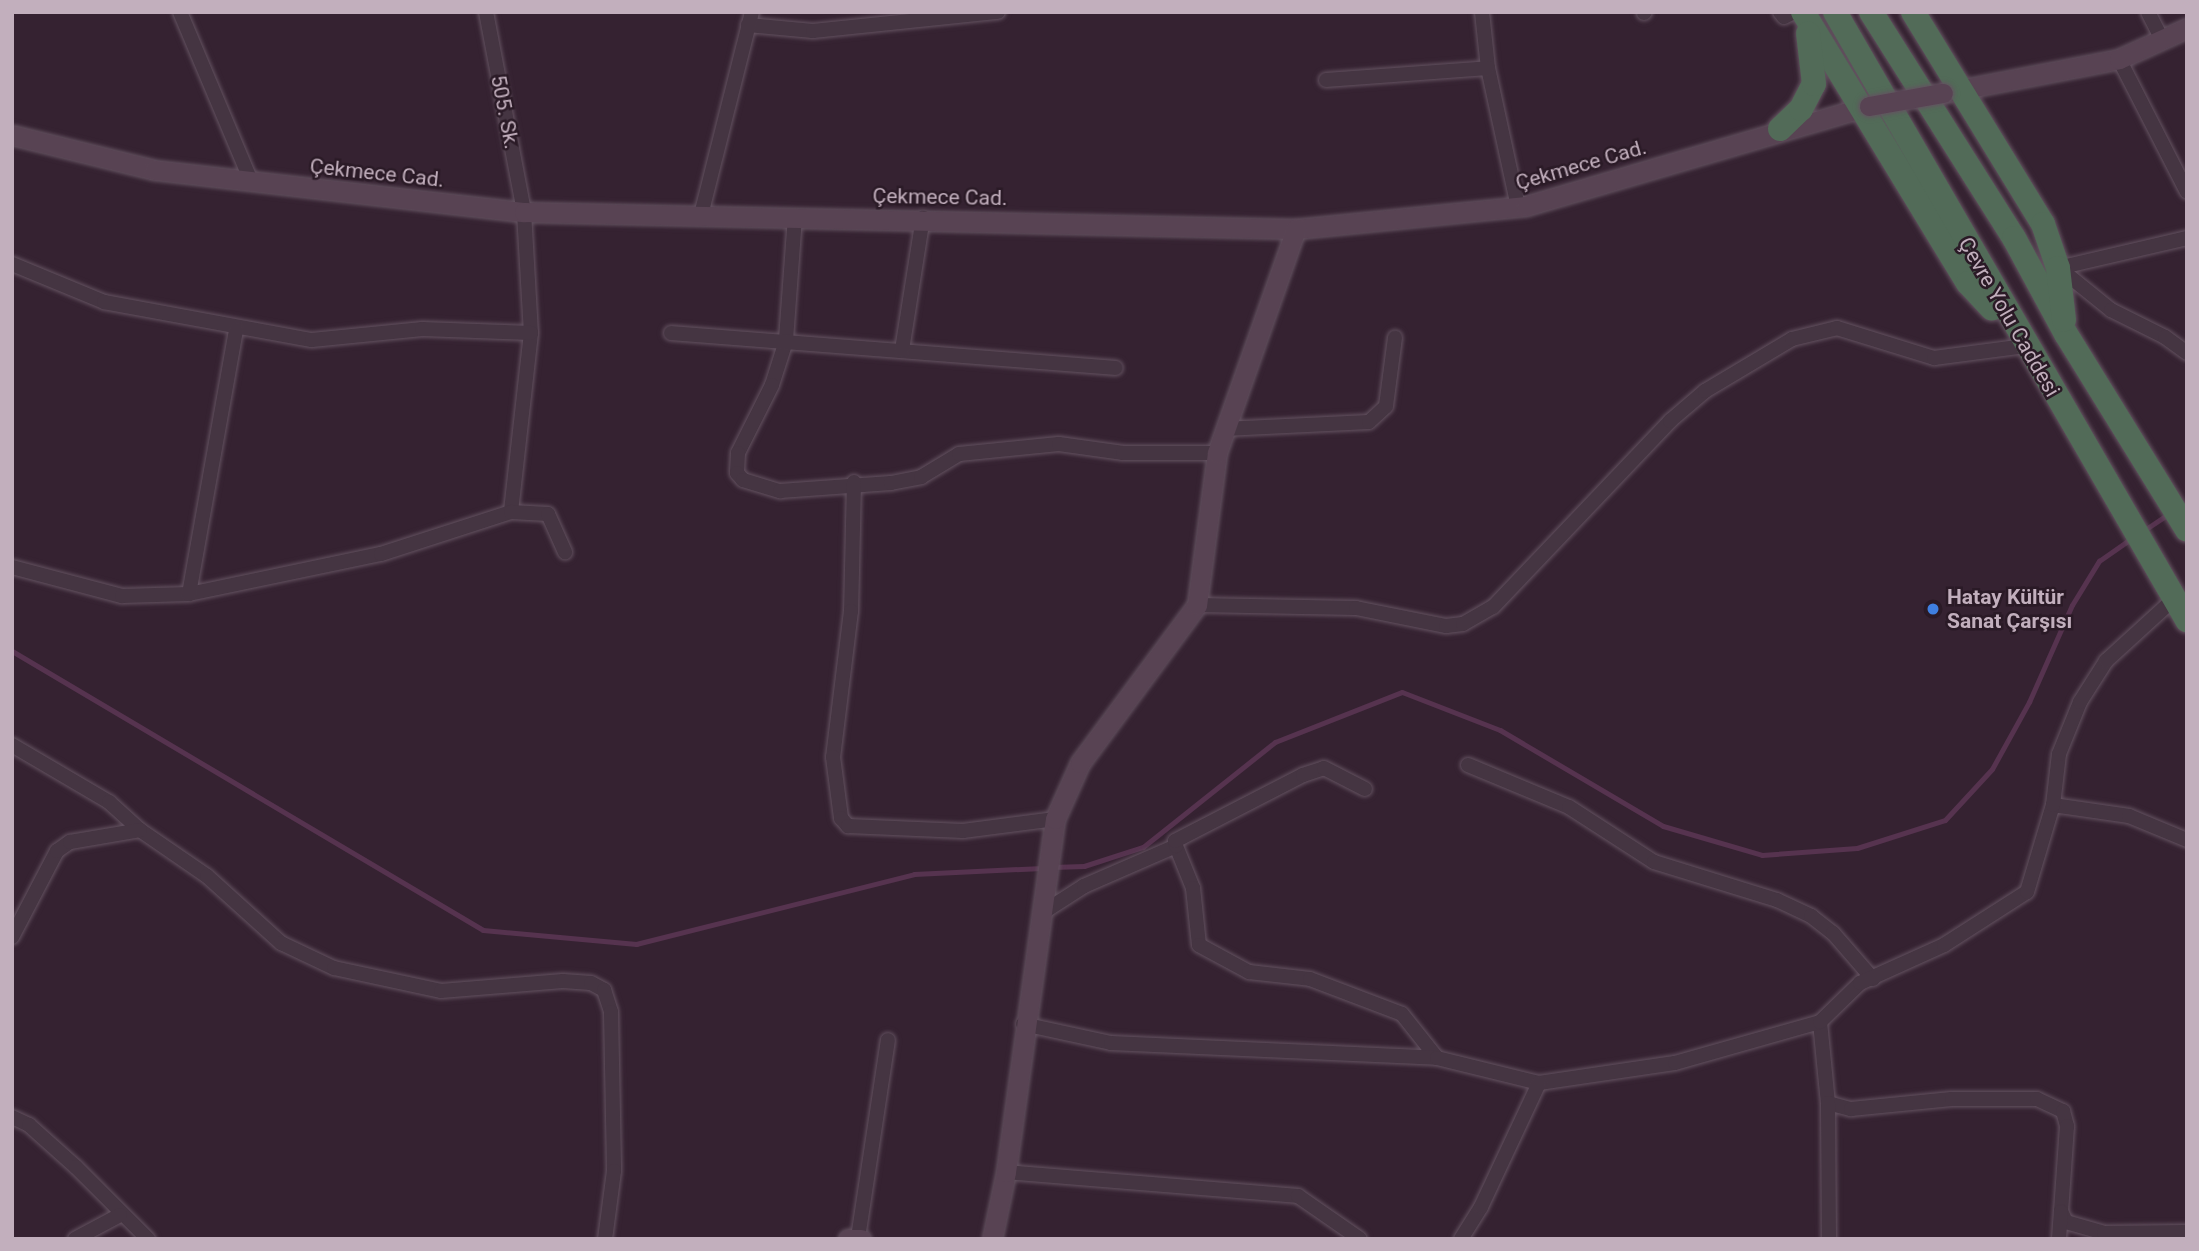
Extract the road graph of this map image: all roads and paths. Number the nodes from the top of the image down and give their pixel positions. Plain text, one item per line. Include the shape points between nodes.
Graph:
1 (180, 12) edge
2 (486, 12) edge
3 (998, 12) edge
4 (1482, 12) edge
5 (1780, 12) edge
6 (1794, 12) edge
7 (1802, 12) edge
8 (1835, 12) edge
9 (1871, 12) edge
10 (1913, 12) edge
11 (2148, 12) edge
12 (750, 19) edge
13 (2187, 28) edge
14 (2162, 39) junction
15 (2119, 59) junction
16 (1488, 68) junction
17 (1326, 80) dead end
18 (1953, 91) junction
19 (1864, 107) junction
20 (1780, 129) junction
21 (12, 135) edge
22 (251, 181) junction
23 (2187, 192) edge
24 (1518, 207) junction
25 (524, 212) junction
26 (701, 215) junction
27 (795, 218) junction
28 (923, 218) junction
29 (1296, 229) junction
30 (2187, 238) edge
31 (12, 264) edge
32 (2058, 268) junction
33 (236, 328) junction
34 (531, 332) junction
35 (671, 332) dead end
36 (2066, 334) junction
37 (1395, 338) dead end
38 (786, 341) junction
39 (902, 350) junction
40 (2029, 353) junction
41 (2187, 353) edge
42 (1116, 368) dead end
43 (1224, 429) junction
44 (1217, 453) junction
45 (854, 482) junction
46 (511, 512) junction
47 (2187, 530) edge
48 (565, 552) dead end
49 (12, 567) edge
50 (189, 594) junction
51 (2174, 599) junction
52 (1197, 605) junction
53 (2187, 620) edge
54 (12, 745) edge
55 (1468, 765) dead end
56 (1365, 789) dead end
57 (2053, 805) junction
58 (1055, 819) junction
59 (140, 830) junction
60 (2187, 840) edge
61 (1176, 846) junction
62 (18, 910) edge
63 (1042, 913) junction
64 (12, 937) edge
65 (1873, 979) junction
66 (1820, 1022) junction
67 (1023, 1024) junction
68 (888, 1040) dead end
69 (1437, 1058) junction
70 (1539, 1083) junction
71 (1828, 1103) junction
72 (12, 1117) edge
73 (1006, 1172) junction
74 (2061, 1211) junction
75 (120, 1214) junction
76 (2187, 1232) edge
77 (75, 1239) edge
78 (148, 1239) edge
79 (605, 1239) edge
80 (848, 1239) edge
81 (860, 1239) edge
82 (992, 1239) edge
83 (1360, 1239) edge
84 (1461, 1239) edge
85 (1829, 1239) edge
86 (2059, 1239) edge

1 - 22 street
2 - 25 street, 505. Sk.
3 - 12 street via 814,31
4 - 16 street
5 - 6 street via 1784,18
7 - 19 highway
7 - 20 highway via 1813,50 1814,84 1801,110
8 - 40 highway, Çevre Yolu Caddesi
9 - 36 highway, Çevre Yolu Caddesi via 2014,238
10 - 18 highway
11 - 14 street
12 - 26 street
13 - 14 street, Çekmece Cad.
14 - 15 street, Çekmece Cad.
15 - 18 street, Çekmece Cad.
15 - 23 street
16 - 17 street
16 - 24 street
18 - 19 street, Çekmece Cad., bridge
18 - 32 highway via 2043,224
19 - 20 street, Çekmece Cad.
19 - 40 highway via 1968,283
20 - 24 street, Çekmece Cad.
21 - 22 street, Çekmece Cad. via 154,170
22 - 25 street, Çekmece Cad.
24 - 29 street, Çekmece Cad.
25 - 26 street, Çekmece Cad.
25 - 34 street, 505. Sk.
26 - 27 street, Çekmece Cad.
27 - 28 street, Çekmece Cad.
27 - 38 street
28 - 29 street, Çekmece Cad.
28 - 39 street
29 - 43 street
30 - 32 street
31 - 33 street via 104,302
32 - 36 highway
32 - 41 street via 2111,310
33 - 34 street via 312,340 422,329
33 - 50 street
34 - 46 street, 505. Sk.
35 - 38 street
36 - 47 highway, Çevre Yolu Caddesi
37 - 43 street via 1386,406 1369,422
38 - 39 street
38 - 45 street via 772,385 742,441 737,473 754,486 780,491
39 - 42 street
40 - 51 highway, Çevre Yolu Caddesi
40 - 52 street via 1934,358 1837,328 1792,339 1705,391 1670,421 1493,607 1463,624 1446,626 1344,607
43 - 44 street
44 - 45 street via 1123,453 1059,444 959,454 922,477
44 - 52 street
45 - 58 street via 851,611 834,757 841,818 848,826 963,831
46 - 48 street via 548,514
46 - 50 street via 381,554
49 - 50 street via 122,596
51 - 53 highway, Çevre Yolu Caddesi
51 - 57 street via 2106,662 2080,702 2059,754
52 - 58 street via 1080,763
54 - 59 street via 109,802
55 - 65 street via 1569,807 1654,862 1777,900 1811,916 1833,933
56 - 61 street via 1324,768 1175,841
57 - 60 street via 2129,816
57 - 65 street via 2027,891 1944,945
58 - 63 street
59 - 62 street via 70,842 57,851
59 - 79 street via 207,876 281,943 334,968 441,991 563,981 590,983 604,990 611,1012 614,1171
61 - 63 street via 1084,886
61 - 69 street via 1193,888 1199,945 1250,972 1310,979 1402,1014
62 - 64 street
63 - 67 street
65 - 66 street via 1843,996
66 - 70 street via 1675,1063
66 - 71 street
67 - 69 street via 1111,1043
67 - 73 street
68 - 81 street
69 - 70 street
70 - 84 street
71 - 74 street via 1851,1109 1952,1099 2037,1099 2063,1111 2067,1126
71 - 85 street
72 - 75 street via 29,1125 76,1167
73 - 82 street
73 - 83 street via 1298,1196
74 - 76 street via 2066,1222 2104,1233
74 - 86 street
75 - 77 street
75 - 78 street
80 - 81 street

